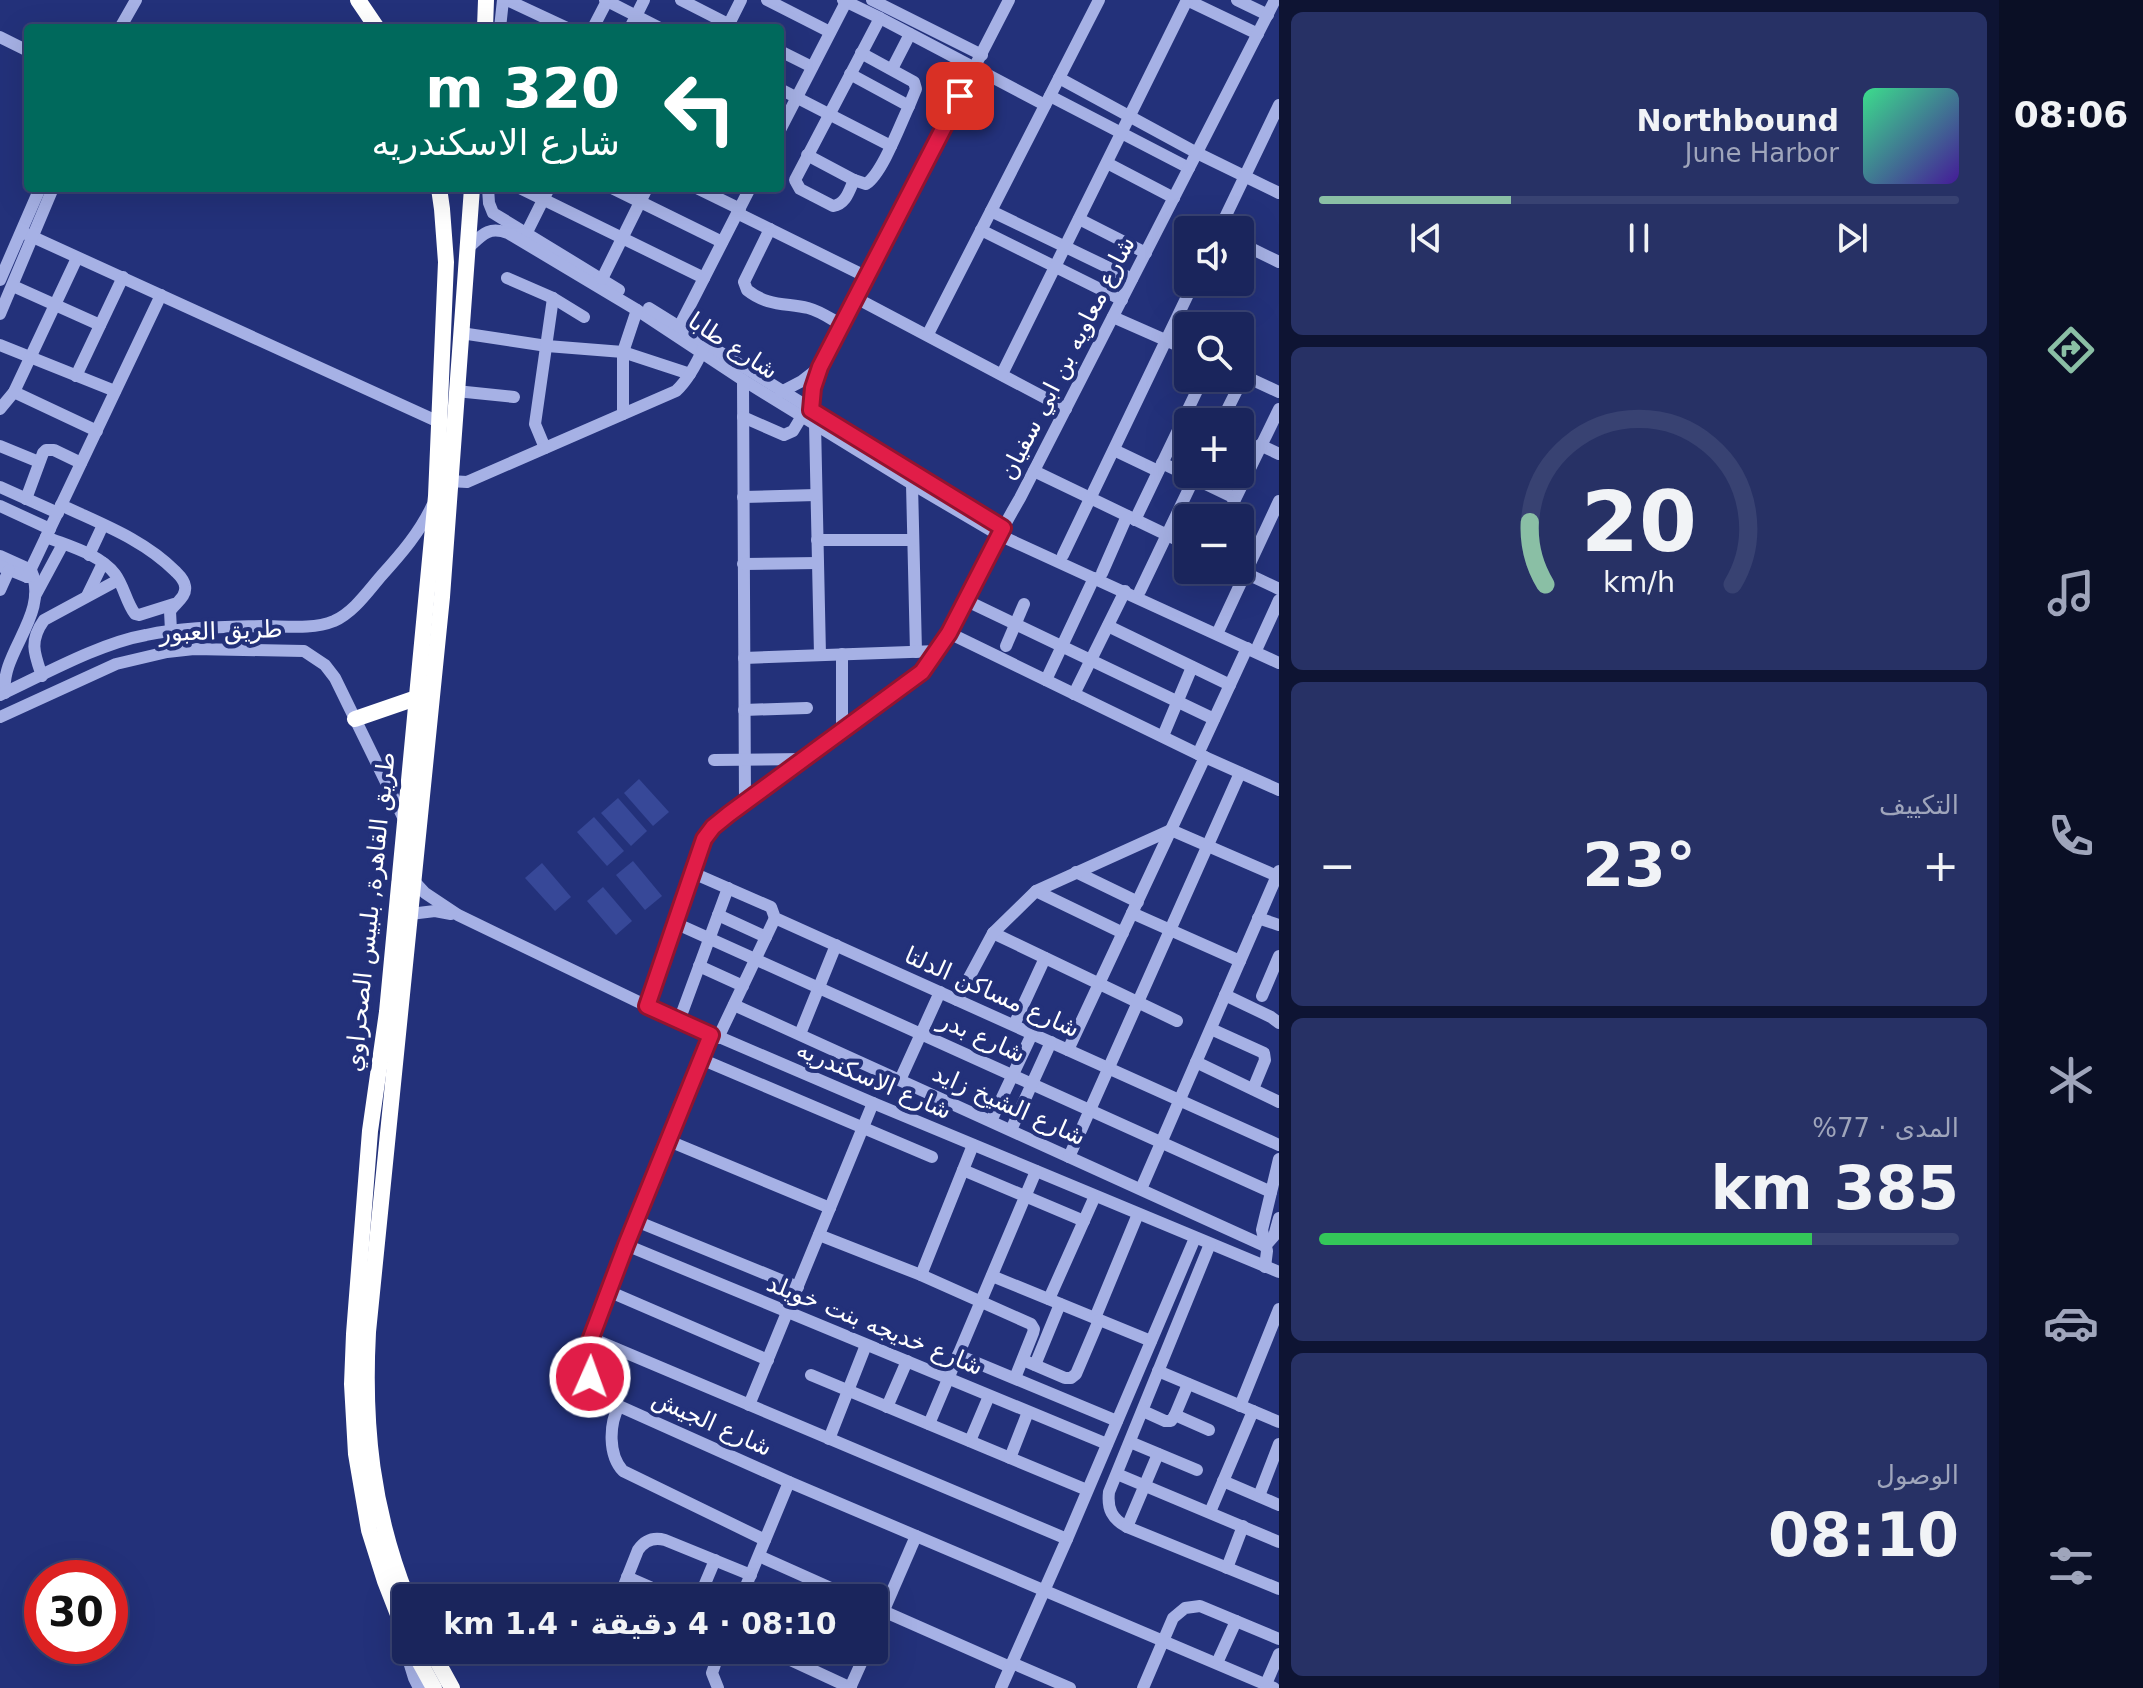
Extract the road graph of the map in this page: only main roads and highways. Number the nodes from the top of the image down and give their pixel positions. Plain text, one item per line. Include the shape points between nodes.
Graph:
1 (358, 0) edge
2 (486, 0) edge
3 (374, 24) edge
4 (485, 24) edge
5 (440, 192) edge
6 (472, 192) edge
7 (416, 698) junction
8 (355, 719) road end
9 (374, 1099) junction
10 (393, 1102) junction
11 (370, 1131) junction
12 (390, 1132) junction
13 (397, 1584) edge
14 (392, 1587) edge
15 (421, 1664) edge
16 (439, 1664) edge
17 (434, 1688) edge
18 (452, 1688) edge

1 - 3 highway
2 - 4 highway
5 - 7 highway, طريق القاهرة, بلبيس الصحراوي via 446,262 441,423
6 - 10 highway, طريق القاهرة, بلبيس الصحراوي via 442,597
7 - 8 highway
7 - 9 highway, طريق القاهرة, بلبيس الصحراوي
9 - 10 highway
9 - 11 highway, طريق القاهرة, بلبيس الصحراوي
10 - 12 highway, طريق القاهرة, بلبيس الصحراوي
11 - 12 highway via 378,1126
11 - 14 highway, طريق القاهرة, بلبيس الصحراوي via 353,1417 365,1511 380,1567
12 - 13 highway, طريق القاهرة, بلبيس الصحراوي via 365,1380 369,1451
15 - 17 highway
16 - 18 highway

